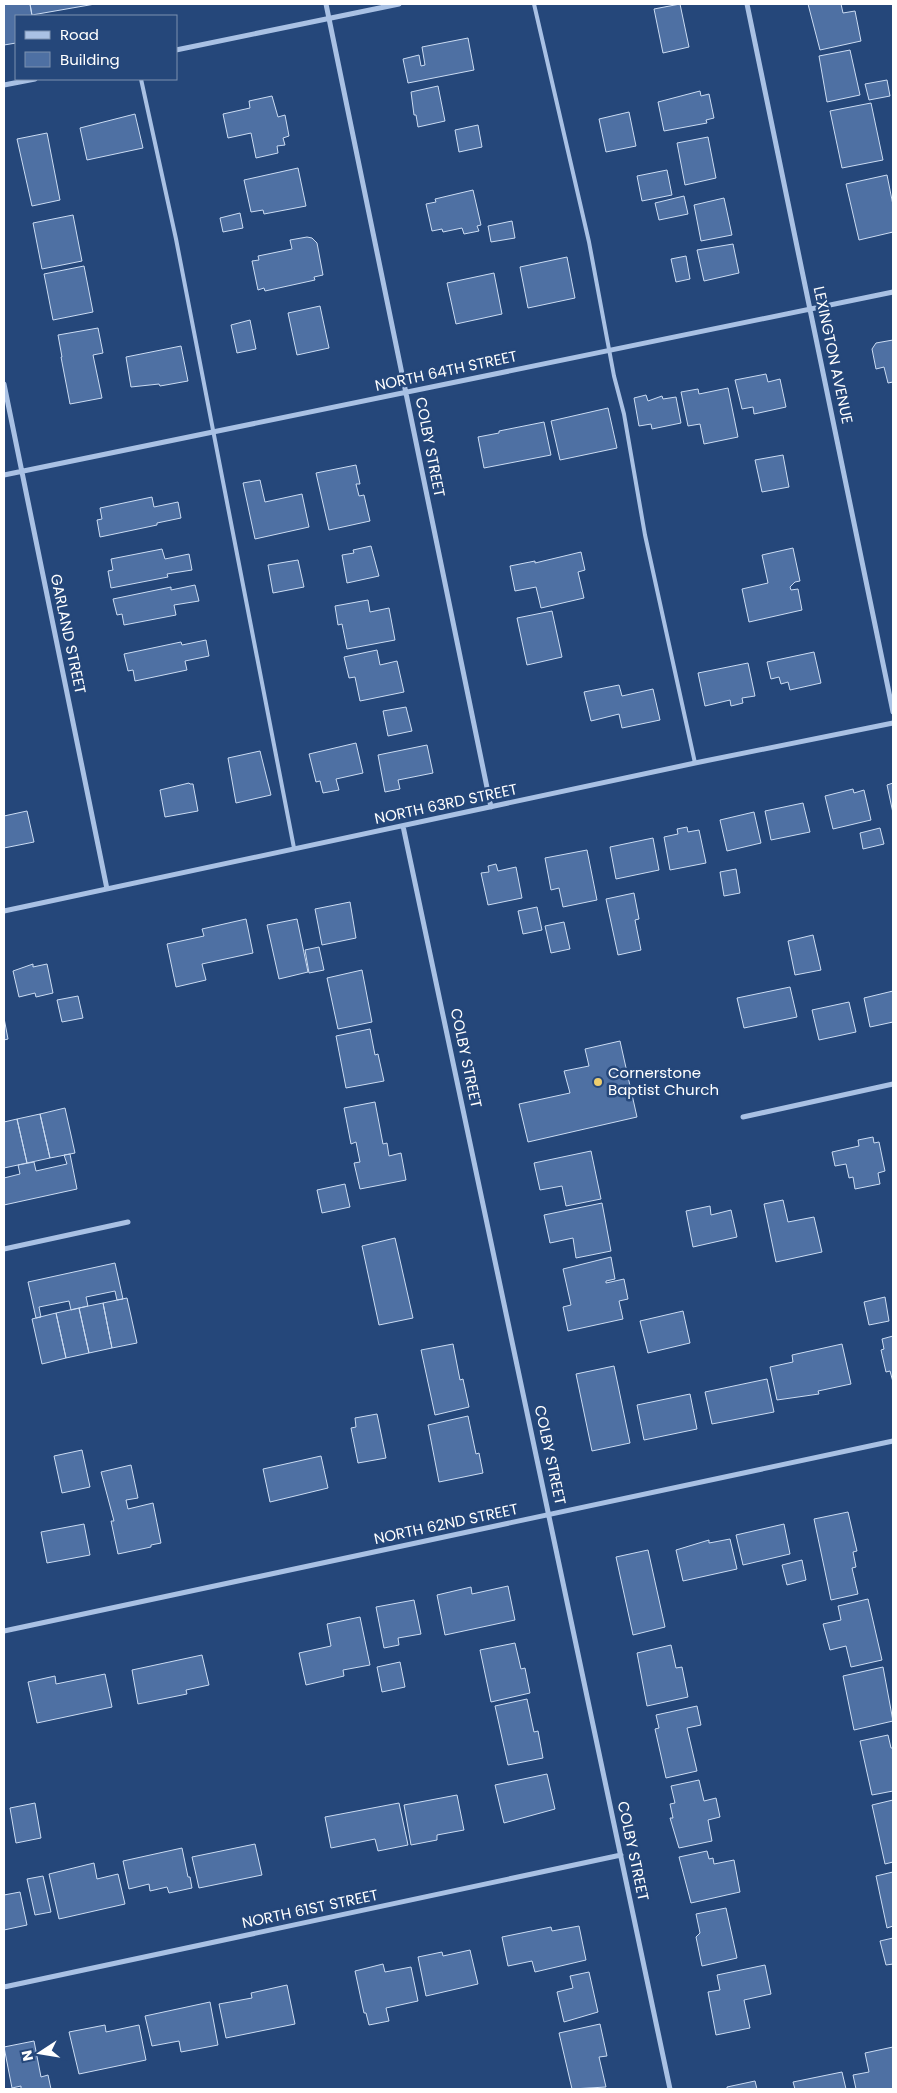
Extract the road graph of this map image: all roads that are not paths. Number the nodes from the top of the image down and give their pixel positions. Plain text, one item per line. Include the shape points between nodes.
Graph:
1 (326, 4) edge
2 (399, 4) edge
3 (534, 4) edge
4 (747, 4) edge
5 (329, 19) junction
6 (178, 50) edge
7 (30, 80) edge
8 (142, 80) edge
9 (4, 85) edge
10 (893, 292) edge
11 (810, 309) junction
12 (610, 349) junction
13 (4, 384) edge
14 (406, 392) junction
15 (214, 432) junction
16 (22, 471) junction
17 (4, 475) edge
18 (893, 712) edge
19 (893, 723) edge
20 (695, 763) junction
21 (491, 807) junction
22 (402, 826) junction
23 (294, 848) junction
24 (107, 889) junction
25 (4, 912) edge
26 (893, 1084) edge
27 (743, 1117) dead end
28 (128, 1222) dead end
29 (4, 1248) edge
30 (892, 1442) edge
31 (893, 1450) edge
32 (550, 1515) junction
33 (4, 1630) edge
34 (621, 1855) junction
35 (4, 1988) edge
36 (670, 2089) edge

1 - 5 street, COLBY STREET
2 - 5 street
3 - 12 lane via 580,200
4 - 11 street, LEXINGTON AVENUE
5 - 6 street
5 - 14 street, COLBY STREET
7 - 9 street
8 - 15 lane
10 - 11 street, NORTH 64TH STREET
11 - 12 street, NORTH 64TH STREET
11 - 18 street, LEXINGTON AVENUE
12 - 14 street, NORTH 64TH STREET
12 - 20 lane
13 - 16 street, GARLAND STREET
14 - 15 street, NORTH 64TH STREET
14 - 21 street, COLBY STREET
15 - 16 street, NORTH 64TH STREET
15 - 23 lane
16 - 17 street, NORTH 64TH STREET
16 - 24 street, GARLAND STREET
19 - 20 street, NORTH 63RD STREET
20 - 21 street, NORTH 63RD STREET
21 - 22 street, NORTH 63RD STREET
22 - 23 street, NORTH 63RD STREET
22 - 32 street, COLBY STREET
23 - 24 street, NORTH 63RD STREET
24 - 25 street, NORTH 63RD STREET
26 - 27 street
28 - 29 street
30 - 31 street
30 - 32 street, NORTH 62ND STREET
32 - 33 street, NORTH 62ND STREET
32 - 34 street, COLBY STREET
34 - 35 street, NORTH 61ST STREET
34 - 36 street, COLBY STREET

